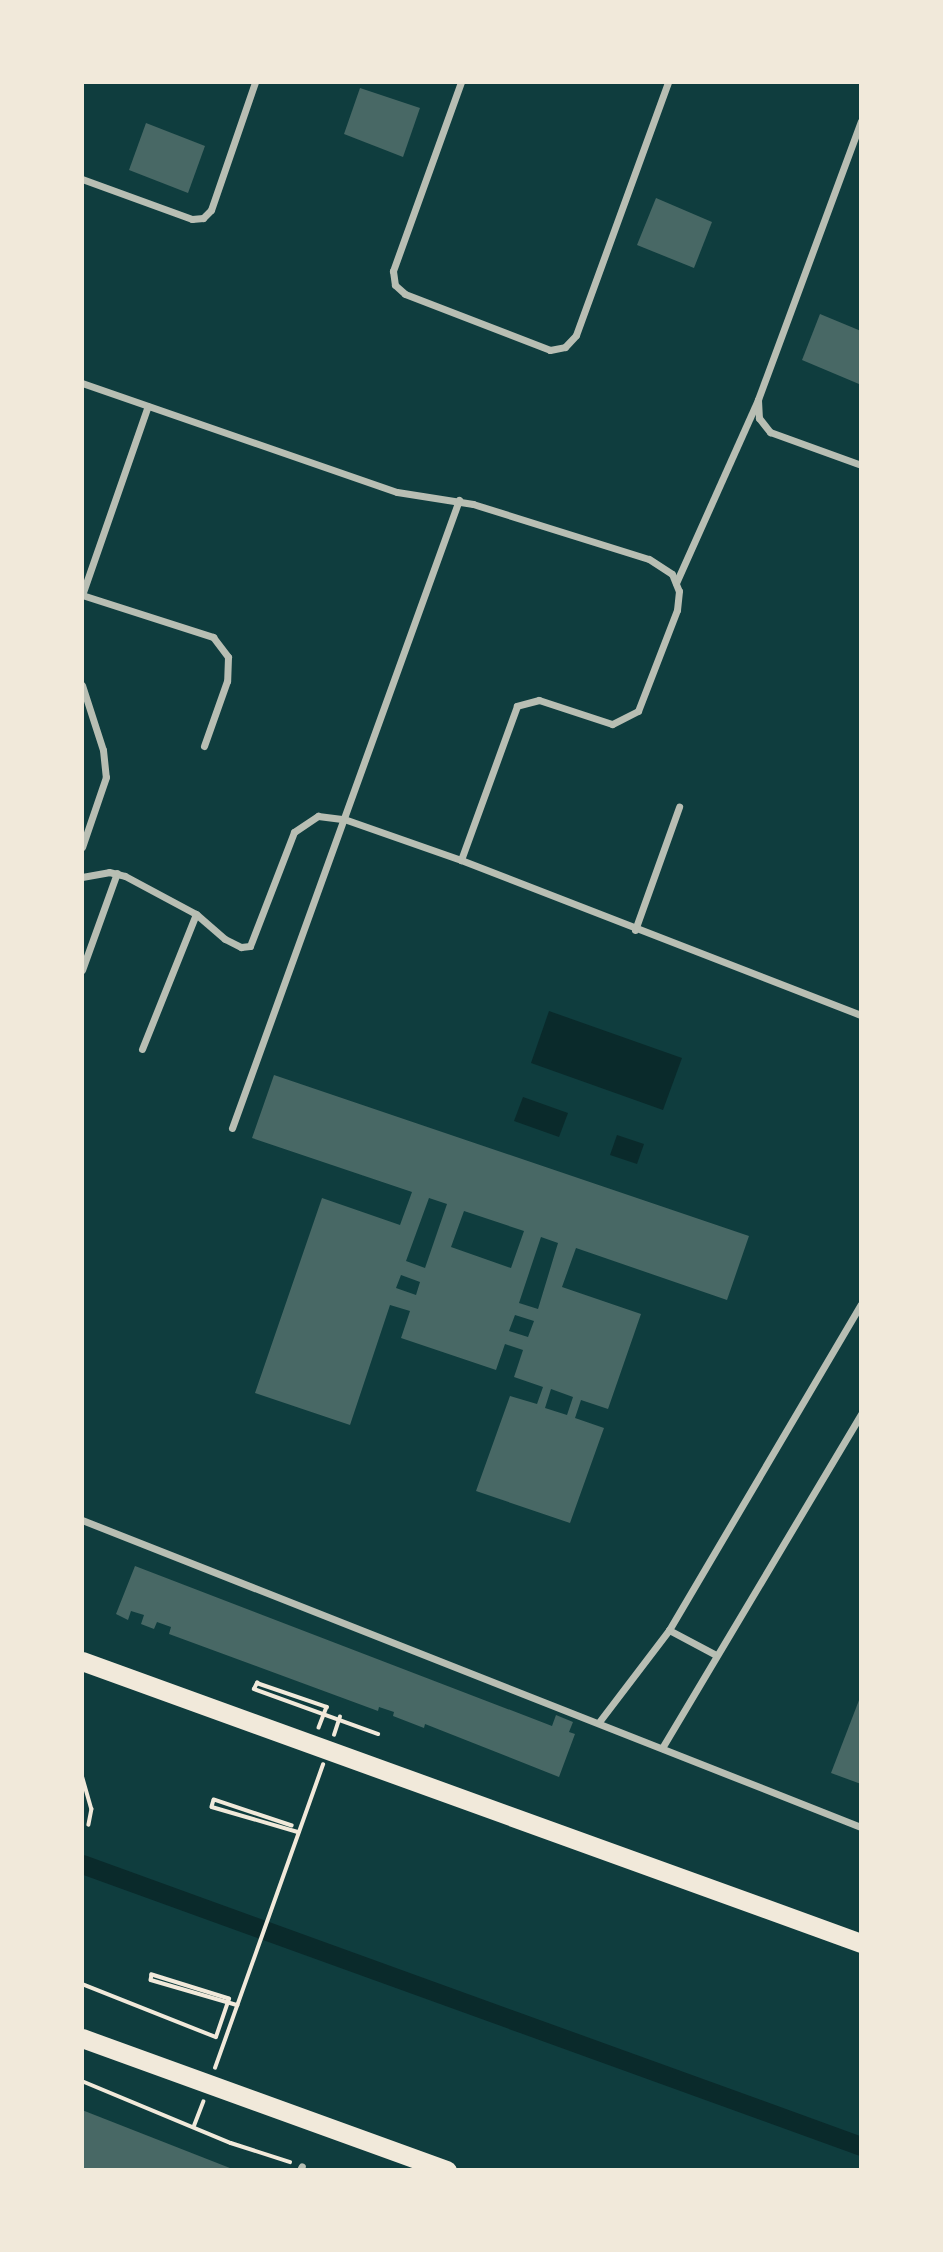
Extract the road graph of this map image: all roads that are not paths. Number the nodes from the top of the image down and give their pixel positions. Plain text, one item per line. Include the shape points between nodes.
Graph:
1 (255, 82) edge
2 (461, 82) edge
3 (668, 82) edge
4 (861, 121) edge
5 (82, 179) edge
6 (82, 383) edge
7 (758, 400) junction
8 (148, 406) junction
9 (861, 465) edge
10 (459, 500) junction
11 (676, 583) junction
12 (82, 595) edge
13 (82, 685) edge
14 (204, 746) dead end
15 (679, 807) dead end
16 (344, 819) junction
17 (82, 847) edge
18 (461, 860) junction
19 (117, 873) junction
20 (82, 877) edge
21 (196, 914) junction
22 (635, 930) junction
23 (82, 970) edge
24 (861, 1015) edge
25 (142, 1049) dead end
26 (232, 1128) dead end
27 (861, 1304) edge
28 (861, 1414) edge
29 (82, 1520) edge
30 (669, 1630) junction
31 (716, 1655) junction
32 (82, 1661) edge
33 (599, 1723) junction
34 (662, 1748) junction
35 (861, 1827) edge
36 (861, 1943) edge
37 (82, 2038) edge
38 (447, 2170) edge

1 - 5 street via 211,210 203,218 192,219
2 - 3 street via 393,271 395,285 405,295 550,349 565,347 576,335
4 - 7 street
6 - 8 street
7 - 9 street via 760,418 771,432
7 - 11 street
8 - 10 street via 397,492
8 - 12 street
10 - 11 street via 649,559 666,568
10 - 16 street
11 - 18 street via 677,610 633,716 605,723 533,700 513,710
12 - 14 street via 213,638 228,657 227,681
13 - 17 street via 103,750 106,777
15 - 22 street
16 - 18 street
16 - 21 street via 318,816 294,832 250,946 225,939
16 - 26 street
18 - 22 street
19 - 20 street
19 - 21 street
19 - 23 street
21 - 25 street
22 - 24 street
27 - 30 street
28 - 31 street
29 - 33 street
30 - 31 street
30 - 33 street
31 - 34 street
32 - 36 highway
33 - 34 street
34 - 35 street
37 - 38 highway

